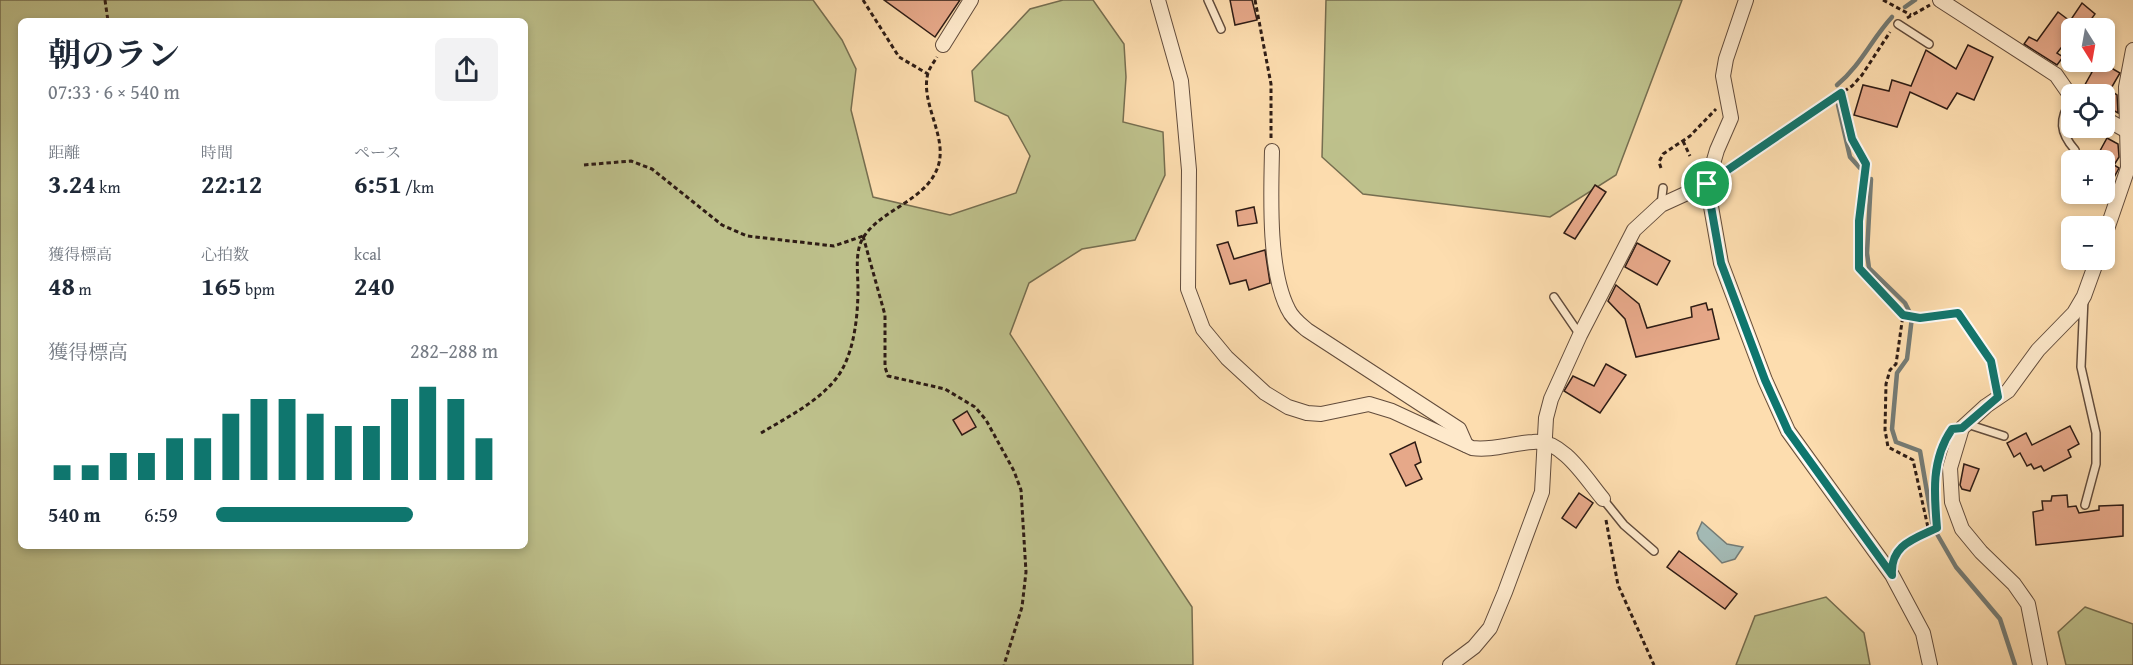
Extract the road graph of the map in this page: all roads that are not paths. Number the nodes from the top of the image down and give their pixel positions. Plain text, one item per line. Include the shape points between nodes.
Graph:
1 (971, 0) edge
2 (1158, 0) edge
3 (1208, 0) edge
4 (1746, 0) edge
5 (1940, 0) edge
6 (1898, 24) road end
7 (1221, 29) dead end
8 (1929, 44) dead end
9 (943, 45) road end
10 (2133, 50) edge
11 (2062, 84) edge
12 (2115, 124) edge
13 (2130, 132) edge
14 (2065, 138) edge
15 (2075, 150) dead end
16 (1272, 151) road end
17 (1707, 184) junction
18 (1663, 188) dead end
19 (1660, 205) junction
20 (2112, 216) edge
21 (2093, 270) edge
22 (2084, 296) junction
23 (1554, 297) dead end
24 (1580, 335) junction
25 (1967, 424) junction
26 (2004, 436) dead end
27 (1546, 442) junction
28 (1466, 445) junction
29 (1603, 499) joint
30 (2085, 504) dead end
31 (1654, 551) dead end
32 (1450, 665) edge
33 (1930, 665) edge
34 (2040, 665) edge

1 - 9 street
2 - 28 street via 1181,81 1189,170 1188,289 1203,329 1265,393 1288,406 1321,414 1369,404
3 - 7 lane
4 - 17 street via 1723,76 1731,118
5 - 11 street via 2056,75
6 - 8 lane
10 - 13 street via 2126,87
12 - 13 street
13 - 20 street via 2128,168
14 - 15 lane
16 - 28 street via 1273,239 1290,314 1307,330 1459,429
17 - 19 street
17 - 33 street via 1721,263 1788,431 1892,575 1923,633
18 - 19 lane
19 - 24 street via 1634,230
21 - 22 street
22 - 25 street via 2008,391
22 - 30 lane via 2081,367 2096,433 2096,464
23 - 24 lane
24 - 27 street via 1551,399
25 - 26 lane
25 - 34 street via 1962,428 1950,468 1952,502 1962,529 2028,604
27 - 28 street via 1481,450
27 - 29 street via 1568,458
27 - 32 street via 1542,492 1490,628 1474,647
29 - 31 lane via 1624,525

